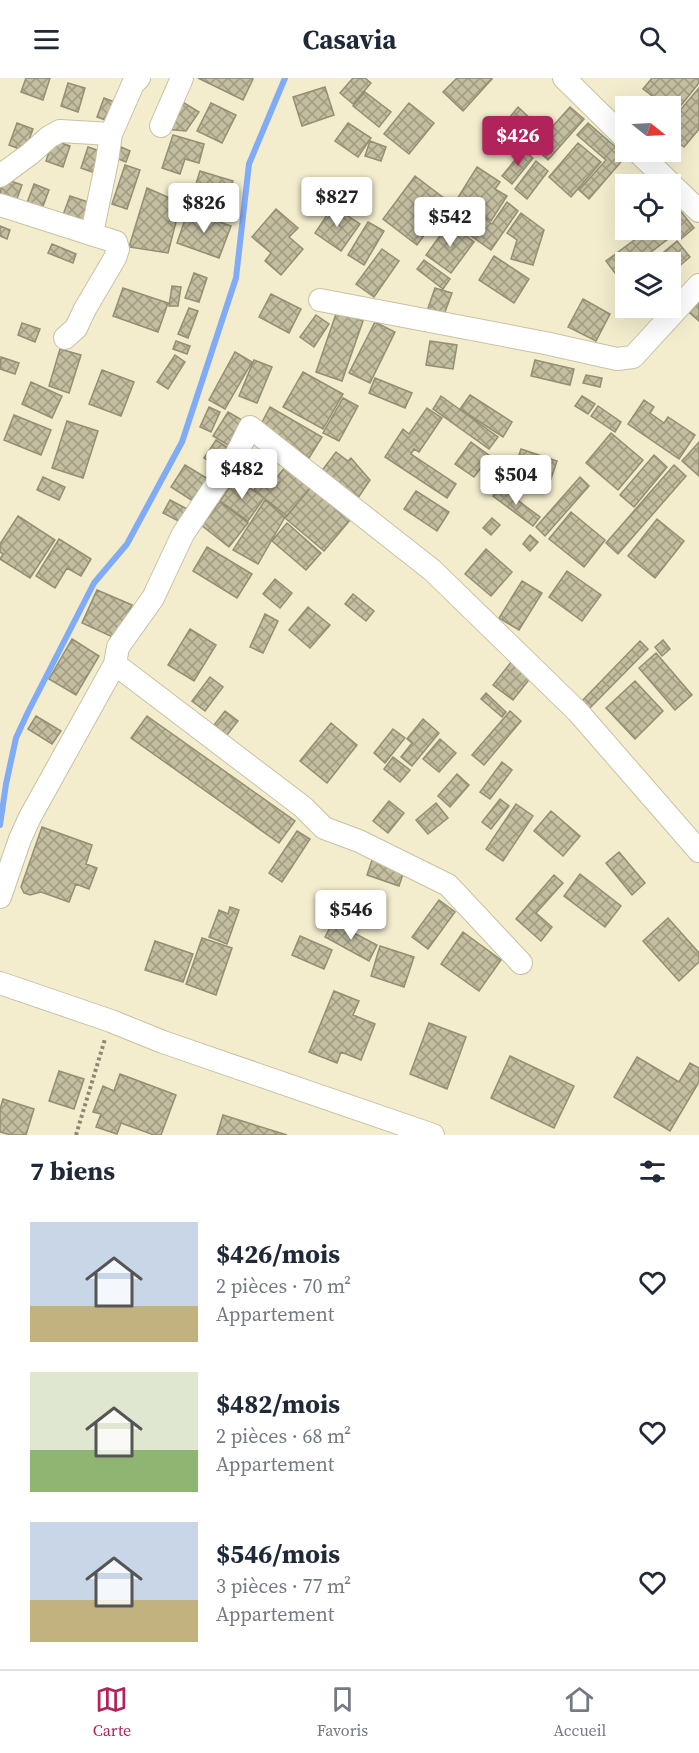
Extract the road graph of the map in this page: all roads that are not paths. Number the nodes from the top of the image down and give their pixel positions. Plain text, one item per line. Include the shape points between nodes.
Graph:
1 (182, 78) edge
2 (564, 78) edge
3 (129, 80) edge
4 (161, 126) dead end
5 (615, 128) edge
6 (111, 134) junction
7 (648, 162) edge
8 (0, 176) edge
9 (0, 206) edge
10 (699, 211) edge
11 (92, 233) junction
12 (699, 285) edge
13 (320, 300) dead end
14 (65, 338) dead end
15 (115, 664) junction
16 (699, 851) edge
17 (0, 897) edge
18 (521, 963) dead end
19 (0, 983) edge
20 (434, 1135) edge

1 - 4 street
2 - 5 street
3 - 6 street
6 - 8 street via 60,130
6 - 11 street
7 - 10 street
9 - 11 street
11 - 14 street via 116,242 118,249 76,328
12 - 13 street via 633,357 617,359
15 - 16 street via 118,647 153,598 183,534 250,428 432,570 578,712
15 - 17 street via 30,817
15 - 18 street via 303,807 324,828 448,885
19 - 20 street

